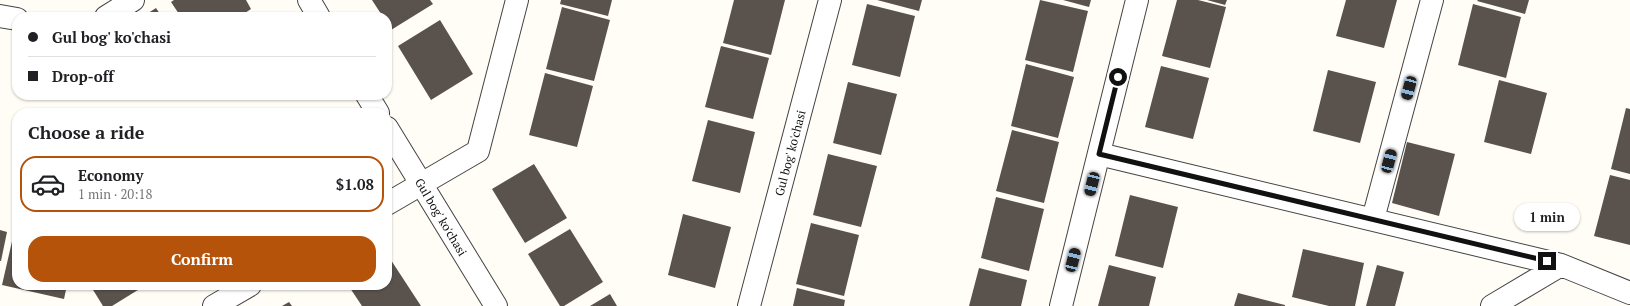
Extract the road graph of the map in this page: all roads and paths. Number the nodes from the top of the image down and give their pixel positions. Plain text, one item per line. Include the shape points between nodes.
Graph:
1 (133, 0) edge
2 (309, 0) edge
3 (517, 0) edge
4 (830, 0) edge
5 (1138, 0) edge
6 (1432, 0) edge
7 (114, 12) edge
8 (316, 12) edge
9 (0, 16) edge
10 (12, 18) edge
11 (392, 136) edge
12 (1099, 154) junction
13 (421, 184) junction
14 (392, 201) edge
15 (1373, 219) junction
16 (1561, 265) junction
17 (241, 290) edge
18 (1630, 293) edge
19 (214, 306) edge
20 (496, 306) edge
21 (749, 306) edge
22 (1062, 306) edge
23 (1492, 306) edge

1 - 7 street
2 - 8 street
3 - 13 street via 478,150
4 - 21 street, Gul bog' ko'chasi
5 - 12 street
6 - 15 street
9 - 10 street
11 - 13 street, Gul bog' ko'chasi
12 - 15 street
12 - 22 street
13 - 14 street
13 - 20 street, Gul bog' ko'chasi
15 - 16 street
16 - 18 street
16 - 23 street
17 - 19 street

